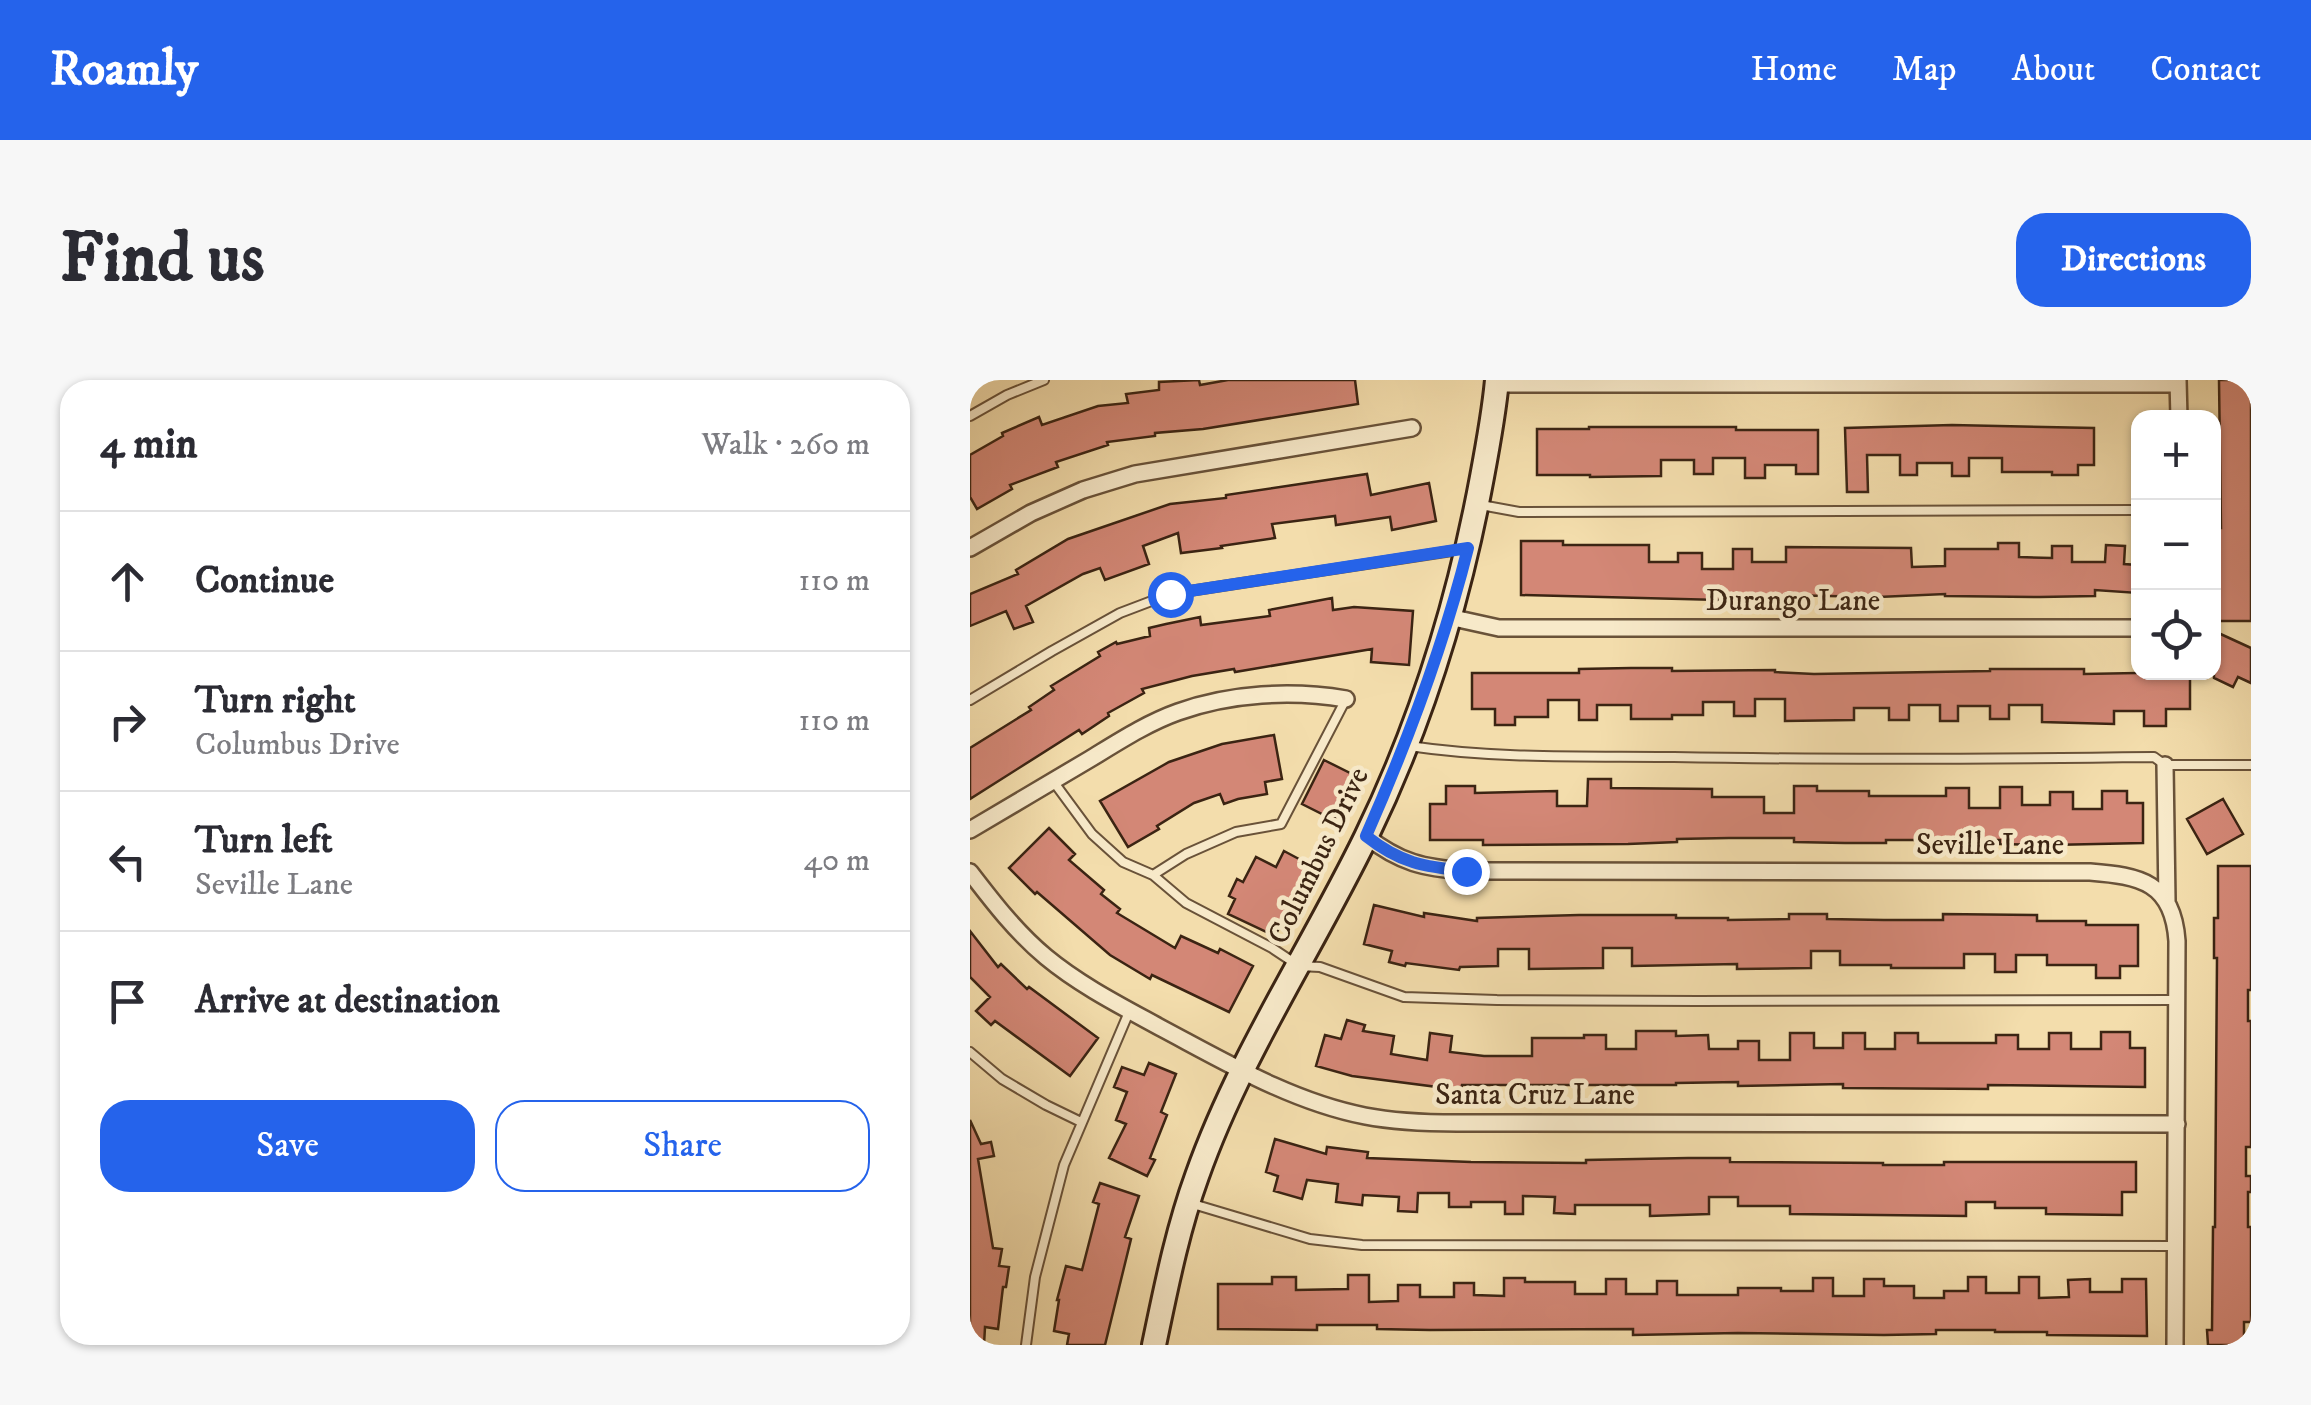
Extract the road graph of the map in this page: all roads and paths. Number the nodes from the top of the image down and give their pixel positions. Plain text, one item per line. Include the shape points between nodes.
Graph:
1 (1044, 380) edge
2 (1496, 382) edge
3 (2178, 382) edge
4 (2179, 410) edge
5 (970, 416) edge
6 (1412, 428) dead end
7 (1477, 504) junction
8 (2131, 510) edge
9 (970, 548) edge
10 (1468, 548) junction
11 (1449, 616) junction
12 (2131, 628) edge
13 (1346, 699) joint
14 (970, 700) edge
15 (1404, 745) junction
16 (2251, 765) edge
17 (2165, 766) junction
18 (1053, 781) junction
19 (970, 830) edge
20 (1366, 836) junction
21 (970, 872) edge
22 (1153, 875) junction
23 (2167, 902) junction
24 (1298, 966) junction
25 (2177, 1000) junction
26 (1130, 1010) junction
27 (970, 1052) edge
28 (1242, 1071) junction
29 (1081, 1122) junction
30 (2177, 1124) junction
31 (1188, 1202) junction
32 (2176, 1246) junction
33 (1026, 1345) edge
34 (1154, 1345) edge
35 (2175, 1345) edge

1 - 5 lane
2 - 3 street
2 - 7 street, Columbus Drive
3 - 4 street
6 - 9 street via 1136,474 1030,514
7 - 8 lane via 1519,512
7 - 10 street, Columbus Drive
10 - 11 street, Columbus Drive
10 - 14 lane via 1170,594 1052,650
11 - 12 street, Durango Lane via 1499,628
11 - 15 street, Columbus Drive
13 - 18 street via 1278,694 1206,704 1158,720
13 - 22 lane via 1281,824 1236,832
15 - 17 lane via 1529,757 2154,757
15 - 20 street, Columbus Drive
16 - 17 lane
17 - 23 street
18 - 19 street
18 - 22 lane via 1092,834 1122,862
20 - 23 street, Seville Lane via 1410,862 1466,871 2090,872 2146,882
20 - 24 street, Columbus Drive
21 - 26 street, Santa Cruz Lane via 1047,958
22 - 24 lane via 1186,903
23 - 25 street via 2176,928
24 - 25 lane via 1320,967 1404,997
24 - 28 street, Columbus Drive
25 - 30 street
26 - 28 street, Santa Cruz Lane
26 - 29 lane
27 - 29 lane via 1002,1080
28 - 30 street, Santa Cruz Lane via 1345,1111 1421,1122
28 - 31 street, Columbus Drive
29 - 33 lane via 1035,1278
30 - 32 street
31 - 32 lane via 1310,1239 1362,1245
31 - 34 street, Columbus Drive
32 - 35 street

